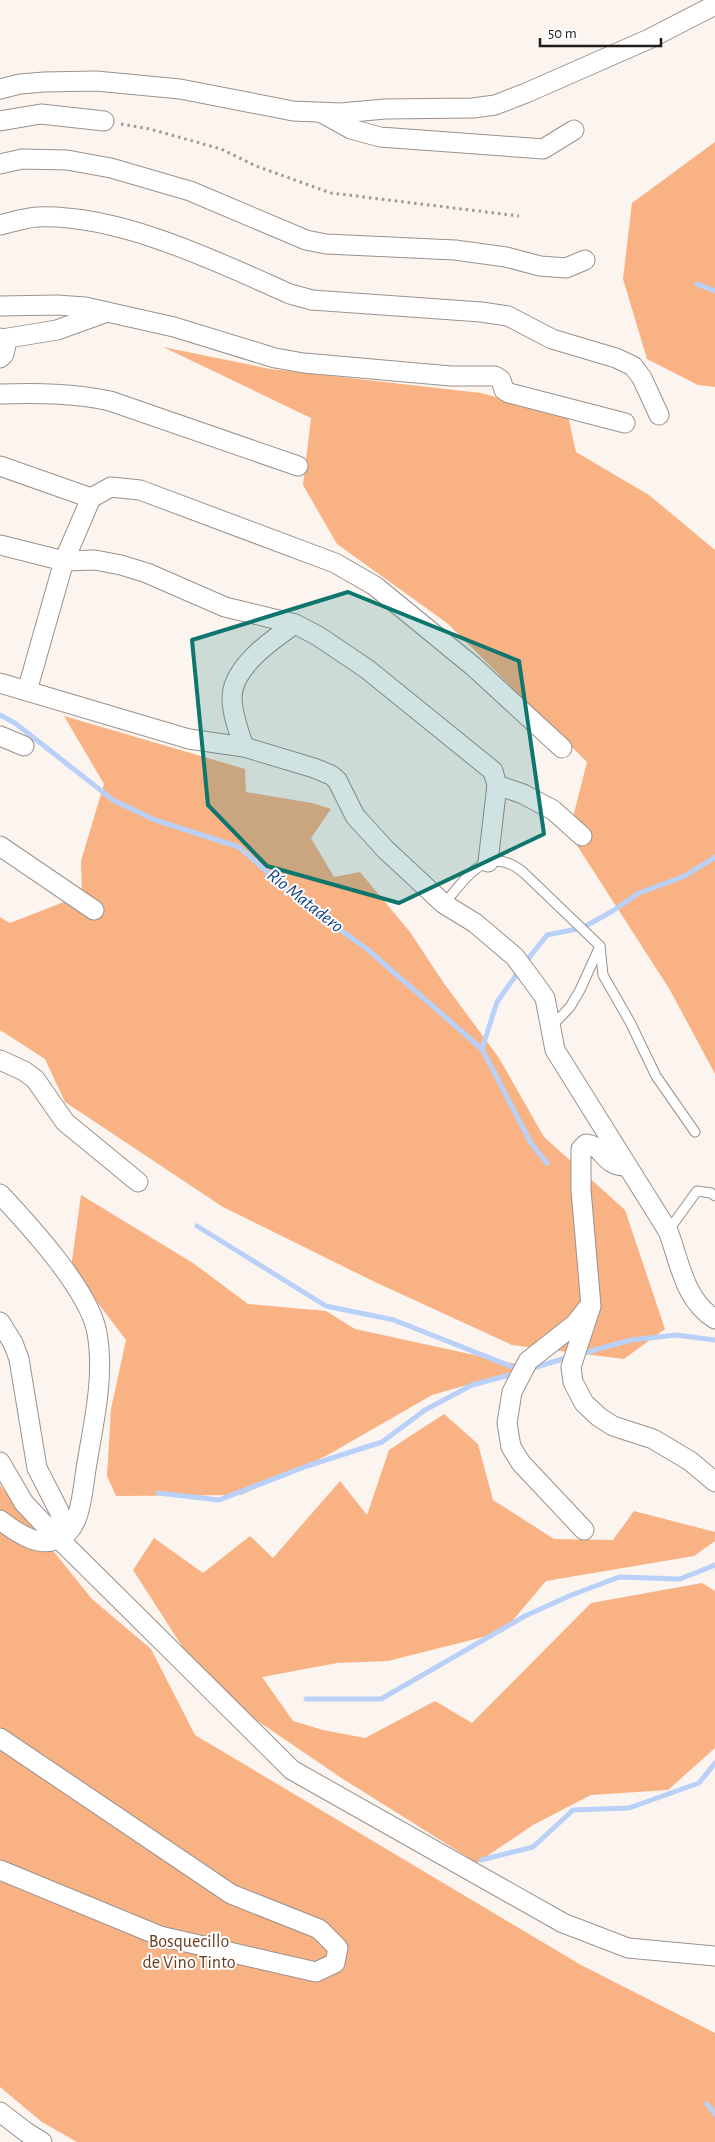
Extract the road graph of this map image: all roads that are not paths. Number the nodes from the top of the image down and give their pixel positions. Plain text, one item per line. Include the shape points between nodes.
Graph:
1 (715, 5) edge
2 (0, 89) edge
3 (321, 112) junction
4 (0, 121) edge
5 (104, 121) road end
6 (574, 130) dead end
7 (0, 164) edge
8 (0, 225) edge
9 (585, 260) dead end
10 (0, 306) edge
11 (108, 312) junction
12 (1, 345) edge
13 (0, 394) edge
14 (659, 415) dead end
15 (625, 424) dead end
16 (0, 466) edge
17 (298, 466) dead end
18 (91, 498) junction
19 (0, 546) edge
20 (64, 561) junction
21 (296, 624) junction
22 (0, 684) edge
23 (27, 691) junction
24 (0, 736) edge
25 (24, 746) dead end
26 (244, 747) junction
27 (562, 748) dead end
28 (497, 786) junction
29 (582, 836) dead end
30 (0, 846) edge
31 (488, 862) junction
32 (444, 904) junction
33 (94, 910) dead end
34 (600, 946) junction
35 (550, 1028) junction
36 (0, 1060) edge
37 (695, 1132) dead end
38 (626, 1166) junction
39 (138, 1182) dead end
40 (0, 1194) edge
41 (715, 1196) edge
42 (668, 1231) junction
43 (591, 1304) junction
44 (715, 1319) edge
45 (0, 1322) edge
46 (0, 1462) edge
47 (715, 1482) edge
48 (0, 1520) edge
49 (584, 1530) dead end
50 (62, 1537) junction
51 (0, 1738) edge
52 (0, 1870) edge
53 (715, 1956) edge
54 (0, 2112) edge
55 (24, 2137) edge
56 (42, 2142) edge

1 - 3 street via 649,39 495,105
2 - 3 street via 44,82 131,83 189,90 293,111
3 - 6 street via 351,129 380,137 543,149
4 - 5 street via 41,114
7 - 9 street via 22,159 67,160 111,168 190,191 286,234 326,244 455,250 566,268
8 - 14 street via 36,217 104,224 146,234 290,294 312,300 508,316 552,339 633,366
10 - 11 street via 58,305
11 - 12 street
11 - 15 street via 304,364 451,376 495,376 509,393
13 - 17 street via 81,395 110,401
16 - 18 street
18 - 20 street
18 - 27 street via 111,487 140,490 335,563 375,586 406,610
19 - 20 street
20 - 21 street via 95,560 121,565 225,607
20 - 23 street
21 - 26 street via 268,642 237,676 232,697
21 - 28 street via 367,669 492,771
22 - 23 street
23 - 26 street via 189,739
24 - 25 street
26 - 32 street via 331,775 337,780 355,816
28 - 29 street via 523,794 553,810
28 - 31 street
30 - 33 street
31 - 32 lane via 472,870
31 - 34 lane via 515,866
32 - 35 street via 475,924 515,957 545,998
34 - 35 lane via 570,1007
34 - 37 lane via 607,983 656,1076
35 - 38 street via 555,1050
36 - 39 street via 35,1079 65,1122
38 - 42 street
38 - 43 street via 612,1164 593,1145 586,1144 581,1149 581,1190
40 - 50 street via 41,1239 88,1308 97,1331 100,1355 97,1396 81,1499 70,1532
41 - 42 lane via 697,1191
42 - 44 street via 684,1282
43 - 47 street via 571,1367 573,1382 584,1403 599,1418 653,1440 690,1461
43 - 49 street via 575,1324 528,1361 512,1392 507,1423 511,1447 521,1463
45 - 50 street via 19,1359 37,1468 64,1526
46 - 50 street via 24,1503
48 - 50 street via 28,1538 41,1542 54,1542
50 - 53 street via 292,1770 563,1923 628,1948
51 - 52 street via 231,1894 319,1929 338,1948 335,1963 316,1972 160,1936
54 - 55 street
55 - 56 street

